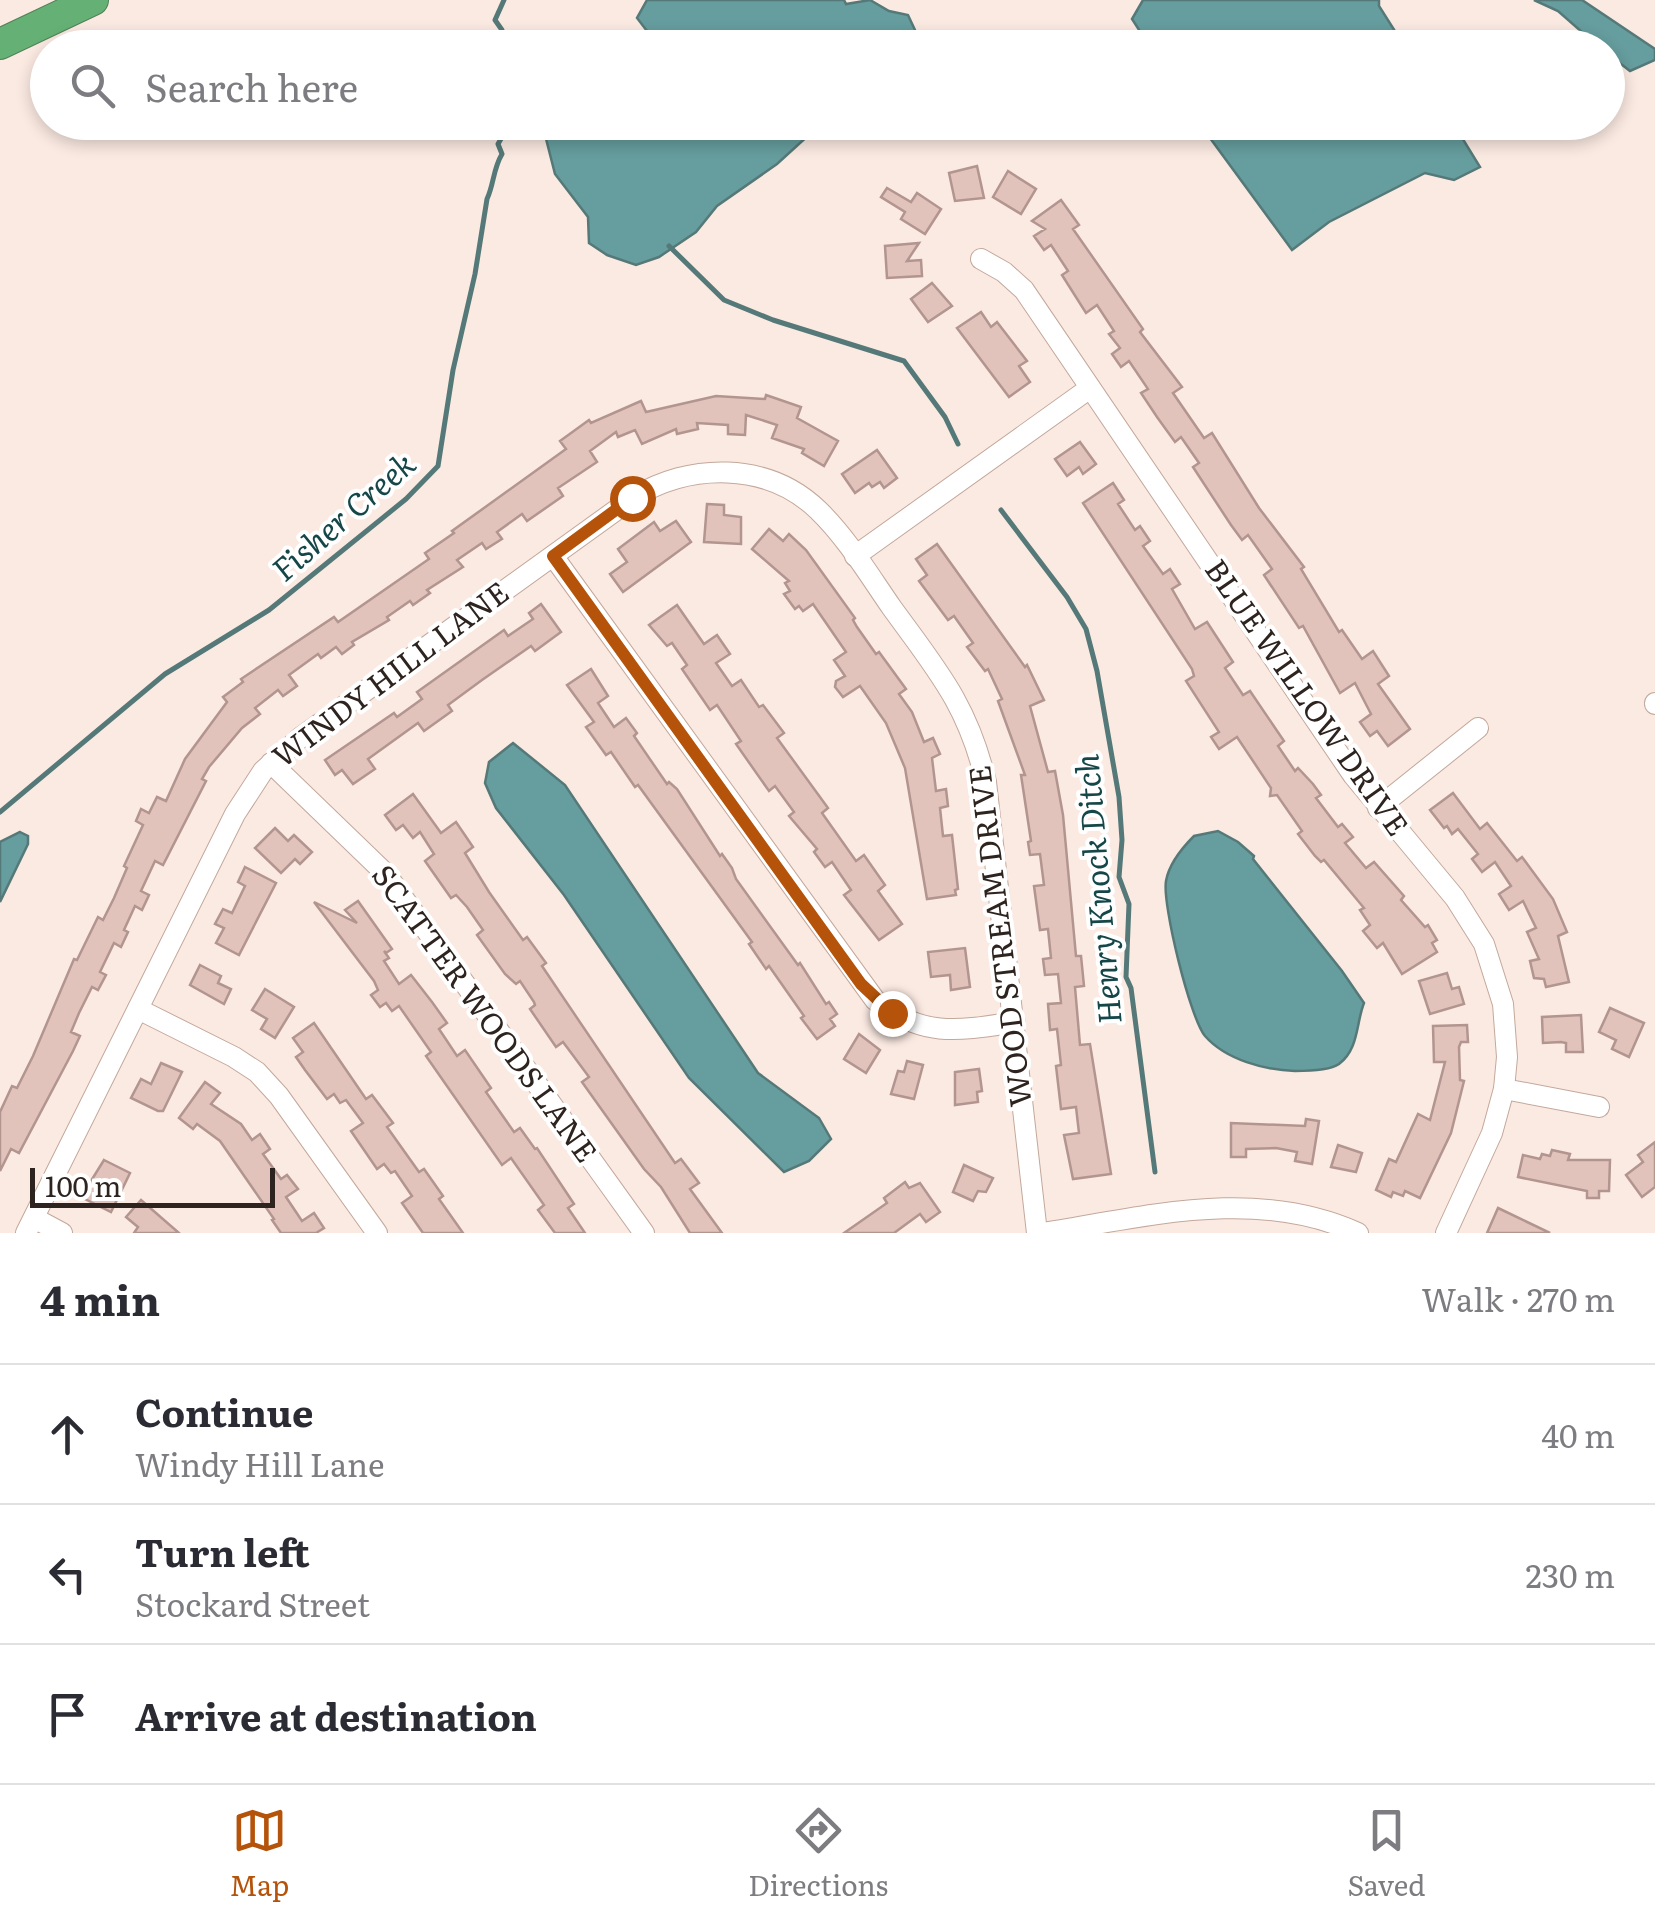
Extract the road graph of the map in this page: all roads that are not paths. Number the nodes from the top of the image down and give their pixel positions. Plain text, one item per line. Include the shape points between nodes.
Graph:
1 (89, 2) edge
2 (0, 44) edge
3 (981, 259) dead end
4 (1090, 388) junction
5 (553, 556) junction
6 (855, 556) junction
7 (1478, 728) dead end
8 (271, 763) junction
9 (1378, 808) junction
10 (138, 1010) junction
11 (1015, 1022) junction
12 (1504, 1089) junction
13 (1599, 1107) dead end
14 (30, 1226) edge
15 (62, 1233) edge
16 (378, 1233) edge
17 (644, 1233) edge
18 (1040, 1233) edge
19 (1358, 1233) edge
20 (1446, 1233) edge

1 - 2 highway
3 - 4 street, BLUE WILLOW DRIVE via 1024,290
4 - 6 street
4 - 9 street, BLUE WILLOW DRIVE
5 - 6 street, WINDY HILL LANE via 650,488 724,472 760,477 793,492 820,512
5 - 8 street, WINDY HILL LANE
5 - 11 street via 875,1000 903,1020 940,1030
6 - 11 street, WOOD STREAM DRIVE via 955,695 974,734 986,782
7 - 9 street
8 - 10 street, WINDY HILL LANE via 244,796
8 - 17 street, SCATTER WOODS LANE via 386,874
9 - 12 street, BLUE WILLOW DRIVE via 1455,898 1484,944 1503,1004
10 - 14 street, WINDY HILL LANE
10 - 16 street via 256,1072
11 - 18 street, WOOD STREAM DRIVE
12 - 13 street
12 - 20 street, BLUE WILLOW DRIVE via 1492,1133
14 - 15 street
18 - 19 street via 1197,1208 1293,1211

